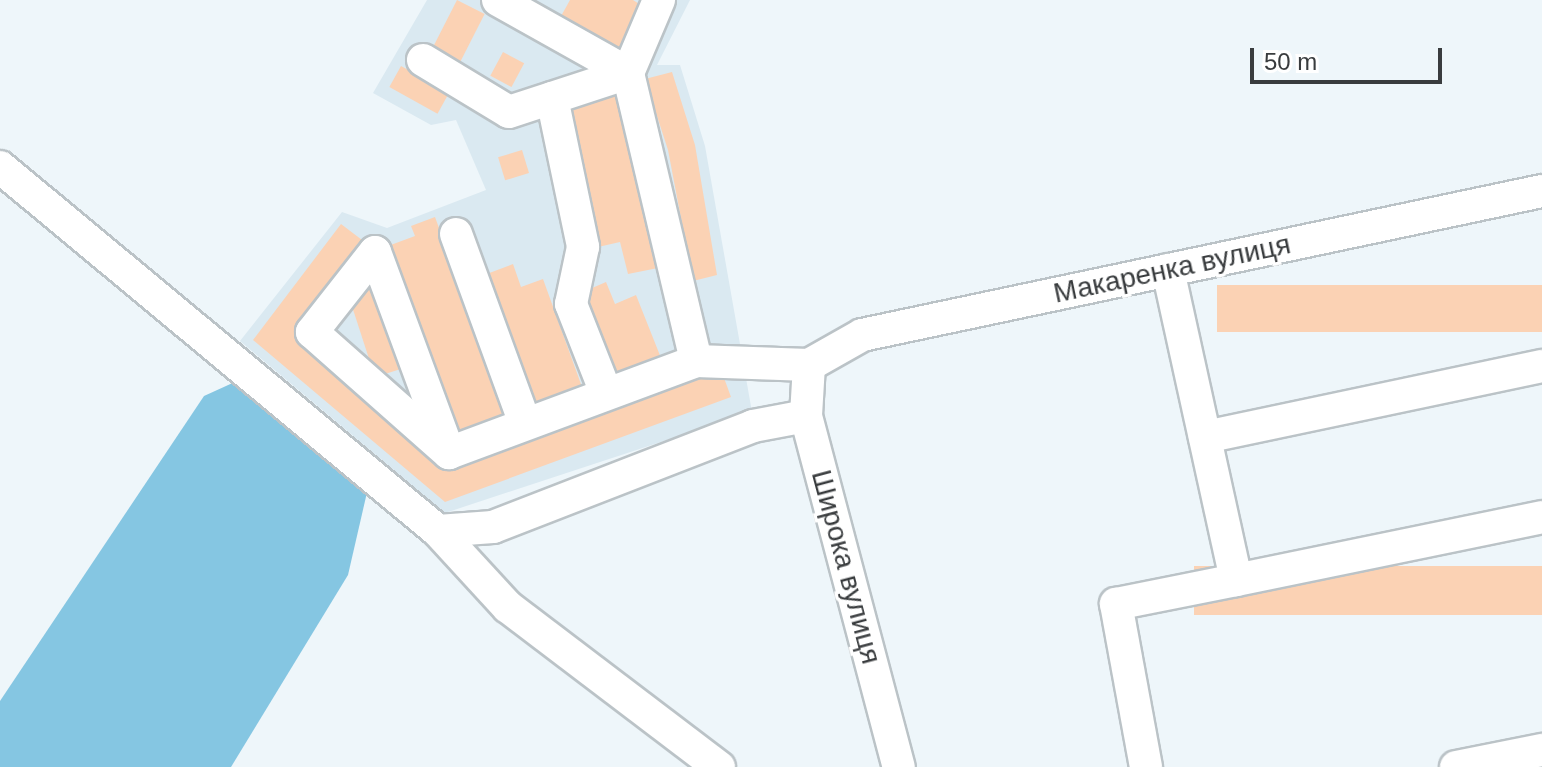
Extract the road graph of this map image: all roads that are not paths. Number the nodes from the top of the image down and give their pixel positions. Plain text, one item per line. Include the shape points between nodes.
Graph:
1 (498, 0) edge
2 (659, 0) edge
3 (423, 60) dead end
4 (628, 73) junction
5 (552, 98) junction
6 (0, 167) edge
7 (1542, 191) edge
8 (456, 234) dead end
9 (1168, 270) junction
10 (696, 361) junction
11 (809, 365) junction
12 (1542, 366) edge
13 (606, 393) junction
14 (806, 416) junction
15 (525, 424) junction
16 (1205, 437) junction
17 (449, 453) junction
18 (1542, 517) edge
19 (438, 531) junction
20 (1236, 580) junction
21 (1542, 750) edge
22 (719, 767) edge
23 (899, 767) edge
24 (1146, 767) edge
25 (1456, 767) edge

1 - 4 street
2 - 4 street
3 - 5 street via 509,112
4 - 5 street
4 - 10 street
5 - 13 street via 583,247 571,304
6 - 19 street
7 - 9 street, Макаренка вулиця
8 - 15 street
9 - 11 street, Макаренка вулиця via 862,335
9 - 16 street
10 - 11 street
10 - 13 street
11 - 14 street, Широка вулиця
12 - 16 street
13 - 15 street
14 - 19 street via 753,426 493,527
14 - 23 street, Широка вулиця
15 - 17 street
16 - 20 street
17 - 17 street via 312,332 375,252 439,424
18 - 20 street
19 - 22 street via 508,607
20 - 24 street via 1116,604
21 - 25 street

